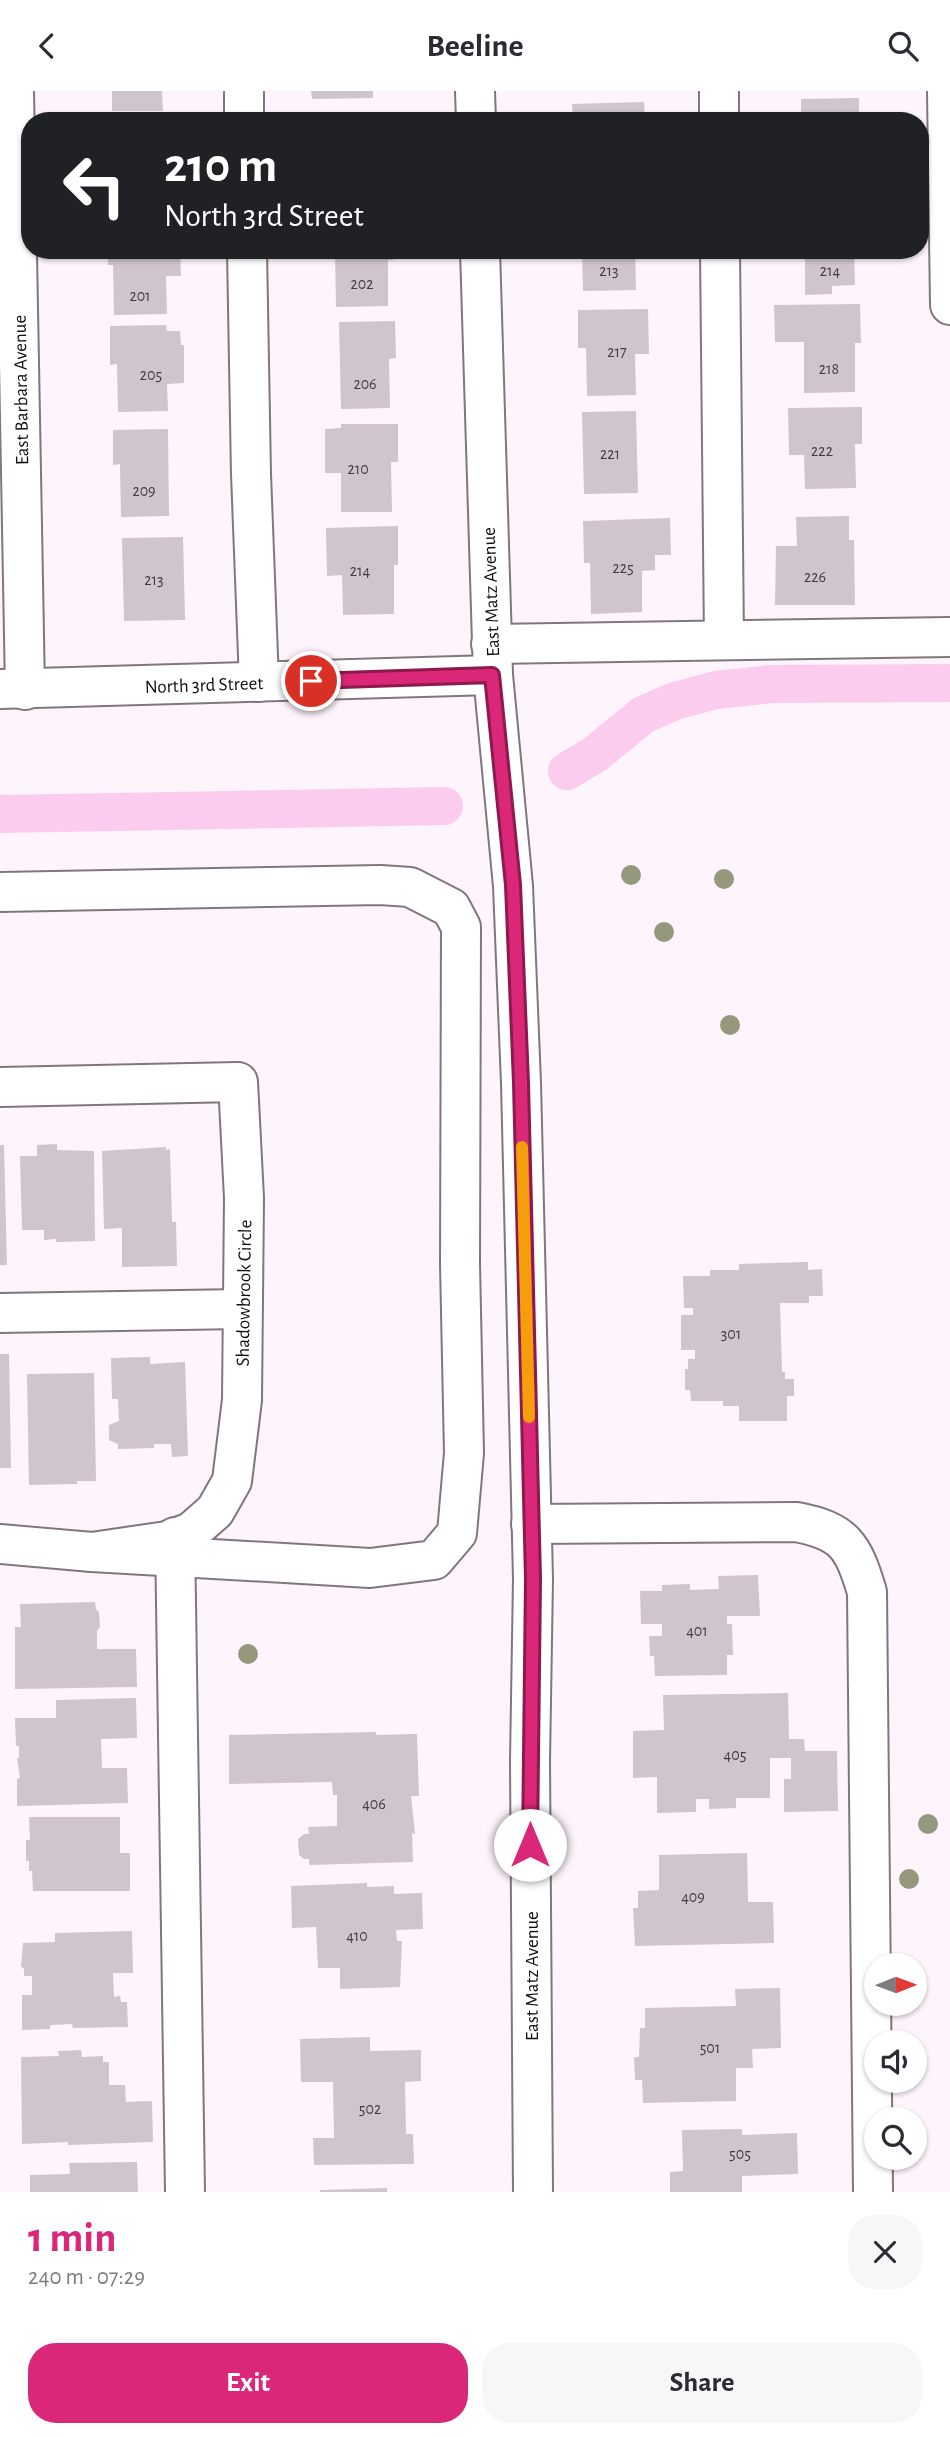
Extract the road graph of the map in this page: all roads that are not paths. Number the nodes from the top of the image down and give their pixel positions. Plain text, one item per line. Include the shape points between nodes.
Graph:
1 (14, 91) edge
2 (244, 91) edge
3 (475, 91) edge
4 (719, 91) edge
5 (947, 91) edge
6 (244, 112) edge
7 (476, 112) edge
8 (719, 112) edge
9 (247, 259) edge
10 (480, 259) edge
11 (720, 259) edge
12 (950, 305) edge
13 (950, 637) edge
14 (724, 640) junction
15 (492, 659) junction
16 (259, 682) junction
17 (13, 690) edge
18 (0, 892) edge
19 (0, 1087) edge
20 (241, 1310) junction
21 (0, 1313) edge
22 (531, 1524) junction
23 (0, 1544) edge
24 (175, 1548) junction
25 (185, 2192) edge
26 (533, 2192) edge
27 (873, 2192) edge

1 - 17 street, East Barbara Avenue
2 - 6 street
3 - 7 street
4 - 8 street
5 - 12 street
9 - 16 street
10 - 15 street, East Matz Avenue
11 - 14 street
13 - 14 street, North 3rd Street
14 - 15 street, North 3rd Street
15 - 16 street, North 3rd Street
15 - 22 street, East Matz Avenue via 513,885
16 - 17 street, North 3rd Street
18 - 24 street via 410,887 451,908 461,927 464,1453 457,1532 434,1560 370,1569
19 - 20 street, Shadowbrook Circle via 239,1082 244,1198
20 - 21 street
20 - 24 street, Shadowbrook Circle via 242,1400 232,1481 215,1511
22 - 26 street, East Matz Avenue
22 - 27 street via 796,1522 819,1526 844,1541 858,1562 867,1591
23 - 24 street, Shadowbrook Circle via 92,1552 141,1546
24 - 25 street

